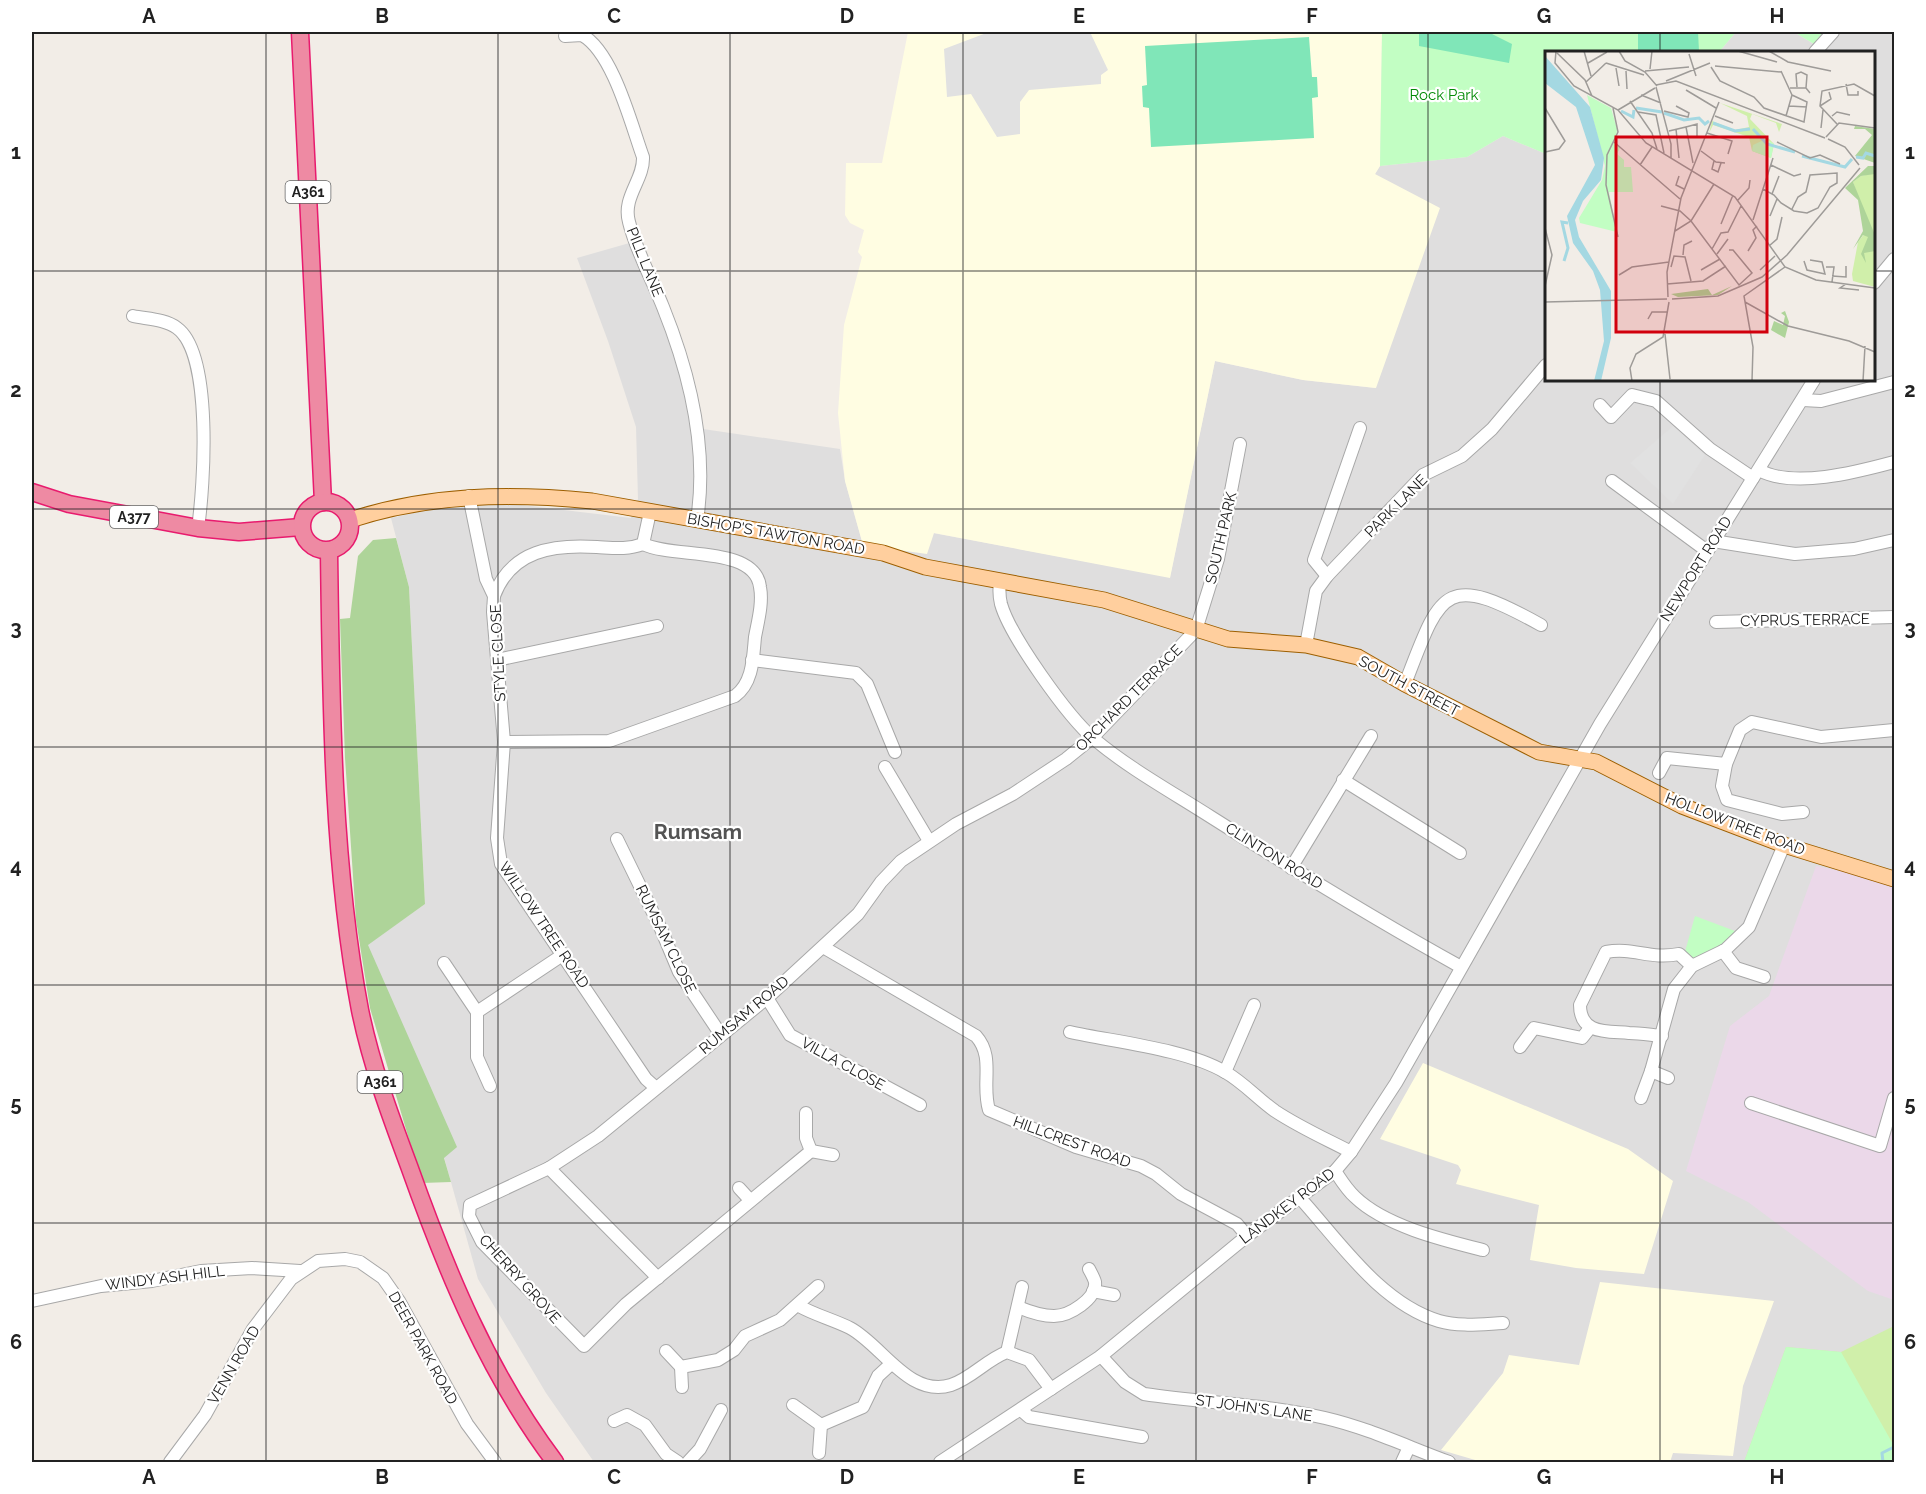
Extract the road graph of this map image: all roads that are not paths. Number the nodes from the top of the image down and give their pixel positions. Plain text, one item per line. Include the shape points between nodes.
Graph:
1 (300, 32) edge
2 (1833, 32) edge
3 (565, 36) dead end
4 (1816, 51) edge
5 (1894, 259) edge
6 (1875, 283) edge
7 (133, 316) dead end
8 (1545, 366) edge
9 (1813, 381) edge
10 (1894, 382) edge
11 (1803, 400) junction
12 (1600, 405) dead end
13 (1360, 428) dead end
14 (1240, 444) dead end
15 (1894, 462) edge
16 (1756, 474) junction
17 (1612, 481) dead end
18 (32, 492) edge
19 (469, 496) junction
20 (323, 502) junction
21 (650, 512) junction
22 (350, 520) junction
23 (697, 520) junction
24 (301, 527) junction
25 (198, 528) junction
26 (1894, 540) edge
27 (643, 544) junction
28 (1710, 546) junction
29 (329, 550) junction
30 (1327, 576) junction
31 (1000, 582) junction
32 (494, 596) junction
33 (1894, 617) edge
34 (1716, 622) dead end
35 (657, 626) dead end
36 (1541, 626) dead end
37 (1196, 630) junction
38 (1306, 645) junction
39 (496, 660) junction
40 (752, 660) junction
41 (1405, 684) junction
42 (1894, 730) edge
43 (1371, 736) dead end
44 (1092, 738) junction
45 (504, 742) junction
46 (895, 752) dead end
47 (1580, 759) junction
48 (1726, 764) junction
49 (885, 767) dead end
50 (1659, 773) dead end
51 (1343, 780) junction
52 (999, 801) joint
53 (1803, 812) dead end
54 (617, 839) dead end
55 (929, 841) junction
56 (1784, 845) junction
57 (1460, 854) dead end
58 (1291, 868) junction
59 (1894, 879) edge
60 (823, 947) junction
61 (1723, 951) junction
62 (564, 954) junction
63 (444, 963) dead end
64 (1692, 966) junction
65 (1461, 967) junction
66 (1764, 977) dead end
67 (767, 998) junction
68 (1254, 1005) dead end
69 (481, 1009) junction
70 (1590, 1028) junction
71 (1070, 1032) dead end
72 (721, 1035) junction
73 (1662, 1036) junction
74 (1520, 1047) dead end
75 (1651, 1071) junction
76 (1225, 1072) junction
77 (1668, 1078) dead end
78 (908, 1084) dead end
79 (490, 1086) dead end
80 (655, 1087) junction
81 (902, 1096) junction
82 (1641, 1098) dead end
83 (1894, 1098) edge
84 (1751, 1103) dead end
85 (920, 1106) dead end
86 (806, 1113) dead end
87 (811, 1151) junction
88 (1351, 1152) junction
89 (833, 1155) dead end
90 (549, 1168) junction
91 (1335, 1171) junction
92 (740, 1188) dead end
93 (1300, 1198) junction
94 (750, 1200) junction
95 (470, 1205) joint
96 (1247, 1236) junction
97 (1483, 1250) dead end
98 (1089, 1269) dead end
99 (300, 1271) junction
100 (658, 1278) junction
101 (818, 1286) dead end
102 (1022, 1287) dead end
103 (1093, 1291) junction
104 (1114, 1295) dead end
105 (32, 1301) edge
106 (799, 1306) junction
107 (1018, 1307) junction
108 (1503, 1323) dead end
109 (666, 1351) dead end
110 (1007, 1352) junction
111 (1101, 1356) junction
112 (891, 1364) junction
113 (681, 1367) junction
114 (682, 1387) dead end
115 (1051, 1389) junction
116 (794, 1405) dead end
117 (721, 1410) dead end
118 (1021, 1410) junction
119 (614, 1421) dead end
120 (822, 1425) junction
121 (1142, 1437) dead end
122 (1408, 1447) junction
123 (819, 1453) dead end
124 (170, 1462) edge
125 (495, 1462) edge
126 (555, 1462) edge
127 (678, 1462) edge
128 (688, 1462) edge
129 (940, 1462) edge
130 (1402, 1462) edge
131 (1449, 1462) edge

1 - 20 highway, A361
2 - 4 street
3 - 23 street, PILL LANE via 582,35 597,48 617,87 643,157 630,197 628,222 665,312 699,427
5 - 6 street
7 - 25 street via 177,328 189,340 195,355 204,426
8 - 30 street, PARK LANE via 1492,429 1462,456 1423,475
9 - 11 street, NEWPORT ROAD
10 - 11 street via 1821,401
11 - 16 street, NEWPORT ROAD
12 - 16 street via 1611,417 1632,395 1656,401 1710,449
13 - 30 street via 1314,560
14 - 37 street, SOUTH PARK via 1218,560
15 - 16 street via 1815,477 1789,479
16 - 28 street, NEWPORT ROAD
17 - 28 street
18 - 25 highway, A377 via 69,504
19 - 21 main road, BISHOP'S TAWTON ROAD via 545,496
19 - 22 main road, BISHOP'S TAWTON ROAD via 385,508
19 - 32 street, STYLE CLOSE via 486,579
20 - 22 highway via 343,508
20 - 24 highway via 310,507
21 - 23 main road, BISHOP'S TAWTON ROAD
21 - 27 street
22 - 29 highway via 348,536 337,548
23 - 31 main road, BISHOP'S TAWTON ROAD via 883,553 925,567
24 - 25 highway, A377 via 239,532
24 - 29 highway via 307,542
26 - 28 street via 1805,554
27 - 32 street via 624,550 561,546 542,550 516,563 502,578
27 - 40 street via 656,550 739,560 749,566 761,590
28 - 47 street, NEWPORT ROAD
29 - 126 highway, A361 via 342,887 361,1011 384,1100 460,1301 497,1372
30 - 38 street, PARK LANE via 1316,591
31 - 37 main road, BISHOP'S TAWTON ROAD via 1104,600
31 - 44 street, CLINTON ROAD via 1001,606 1011,625 1039,670
32 - 39 street, STYLE CLOSE
33 - 34 street, CYPRUS TERRACE
35 - 39 street
36 - 41 street via 1475,594 1452,596 1430,622
37 - 38 main road, SOUTH STREET via 1228,639
37 - 44 street, ORCHARD TERRACE
38 - 41 main road, SOUTH STREET via 1358,657
39 - 45 street, STYLE CLOSE
40 - 45 street via 748,681 735,696 609,741
40 - 46 street via 856,673 867,684
41 - 47 main road, SOUTH STREET via 1539,752
42 - 48 street via 1821,737 1752,722 1740,730
43 - 51 street
44 - 52 street, ORCHARD TERRACE
44 - 58 street, CLINTON ROAD
45 - 62 street, WILLOW TREE ROAD via 497,838 501,864
47 - 56 main road, HOLLOWTREE ROAD via 1596,762 1683,806
47 - 65 street, LANDKEY ROAD
48 - 50 street via 1667,758
48 - 53 street via 1722,786 1727,800 1782,814
49 - 55 street
51 - 57 street
51 - 58 street
52 - 55 street, RUMSAM ROAD
54 - 72 street, RUMSAM CLOSE via 679,972
55 - 60 street, RUMSAM ROAD via 901,861 858,914
56 - 59 main road, HOLLOWTREE ROAD
56 - 61 street via 1749,927
58 - 65 street, CLINTON ROAD
60 - 67 street, RUMSAM ROAD
60 - 96 street, HILLCREST ROAD via 976,1036 988,1057 985,1098 989,1110 1077,1147 1141,1166 1181,1194 1237,1224
61 - 64 street
61 - 66 street via 1736,968
62 - 69 street
62 - 80 street, WILLOW TREE ROAD
63 - 69 street
64 - 70 street via 1678,954 1650,956 1624,949 1606,952 1580,1005 1584,1022
64 - 73 street via 1674,989
65 - 88 street, LANDKEY ROAD via 1411,1057
67 - 72 street, RUMSAM ROAD
67 - 81 street, VILLA CLOSE via 790,1035
68 - 76 street
69 - 79 street via 477,1057
70 - 73 street via 1606,1033
70 - 74 street via 1582,1038 1534,1028
71 - 76 street via 1185,1057
72 - 80 street, RUMSAM ROAD
73 - 75 street
75 - 77 street
75 - 82 street
76 - 88 street via 1283,1116
78 - 81 street, VILLA CLOSE
80 - 90 street, RUMSAM ROAD via 598,1136
81 - 85 street, VILLA CLOSE
83 - 84 street via 1880,1146
86 - 87 street via 806,1138
87 - 89 street
87 - 94 street
88 - 91 street, LANDKEY ROAD
90 - 95 street, RUMSAM ROAD
90 - 100 street
91 - 93 street, LANDKEY ROAD
91 - 97 street via 1354,1197 1374,1211 1445,1240
92 - 94 street
93 - 96 street, LANDKEY ROAD
93 - 108 street via 1381,1287 1418,1313 1441,1321
94 - 100 street
95 - 100 street, CHERRY GROVE via 469,1216 482,1242 584,1346
96 - 111 street, LANDKEY ROAD
98 - 103 street via 1095,1283
99 - 105 street, WINDY ASH HILL via 201,1271
99 - 124 street, VENN ROAD via 253,1329 205,1415
99 - 125 street, DEER PARK ROAD via 322,1260 345,1259 360,1262 380,1275 399,1301 466,1424
101 - 106 street
102 - 107 street
103 - 104 street
103 - 107 street via 1076,1309 1057,1316 1034,1314
106 - 112 street via 850,1328 872,1343
106 - 113 street via 780,1320 745,1336 734,1350 718,1360
107 - 110 street
109 - 113 street
110 - 112 street via 949,1386 927,1385
110 - 115 street via 1029,1360
111 - 115 street, LANDKEY ROAD
111 - 122 street, ST JOHN'S LANE via 1125,1382 1144,1394 1285,1410 1360,1428
112 - 120 street via 878,1376 863,1407
113 - 114 street
115 - 118 street, LANDKEY ROAD
116 - 120 street
117 - 128 street via 700,1449
118 - 121 street via 1029,1417
118 - 129 street, LANDKEY ROAD
119 - 127 street via 627,1415 645,1425 666,1454
120 - 123 street
122 - 130 street
122 - 131 street, ST JOHN'S LANE

